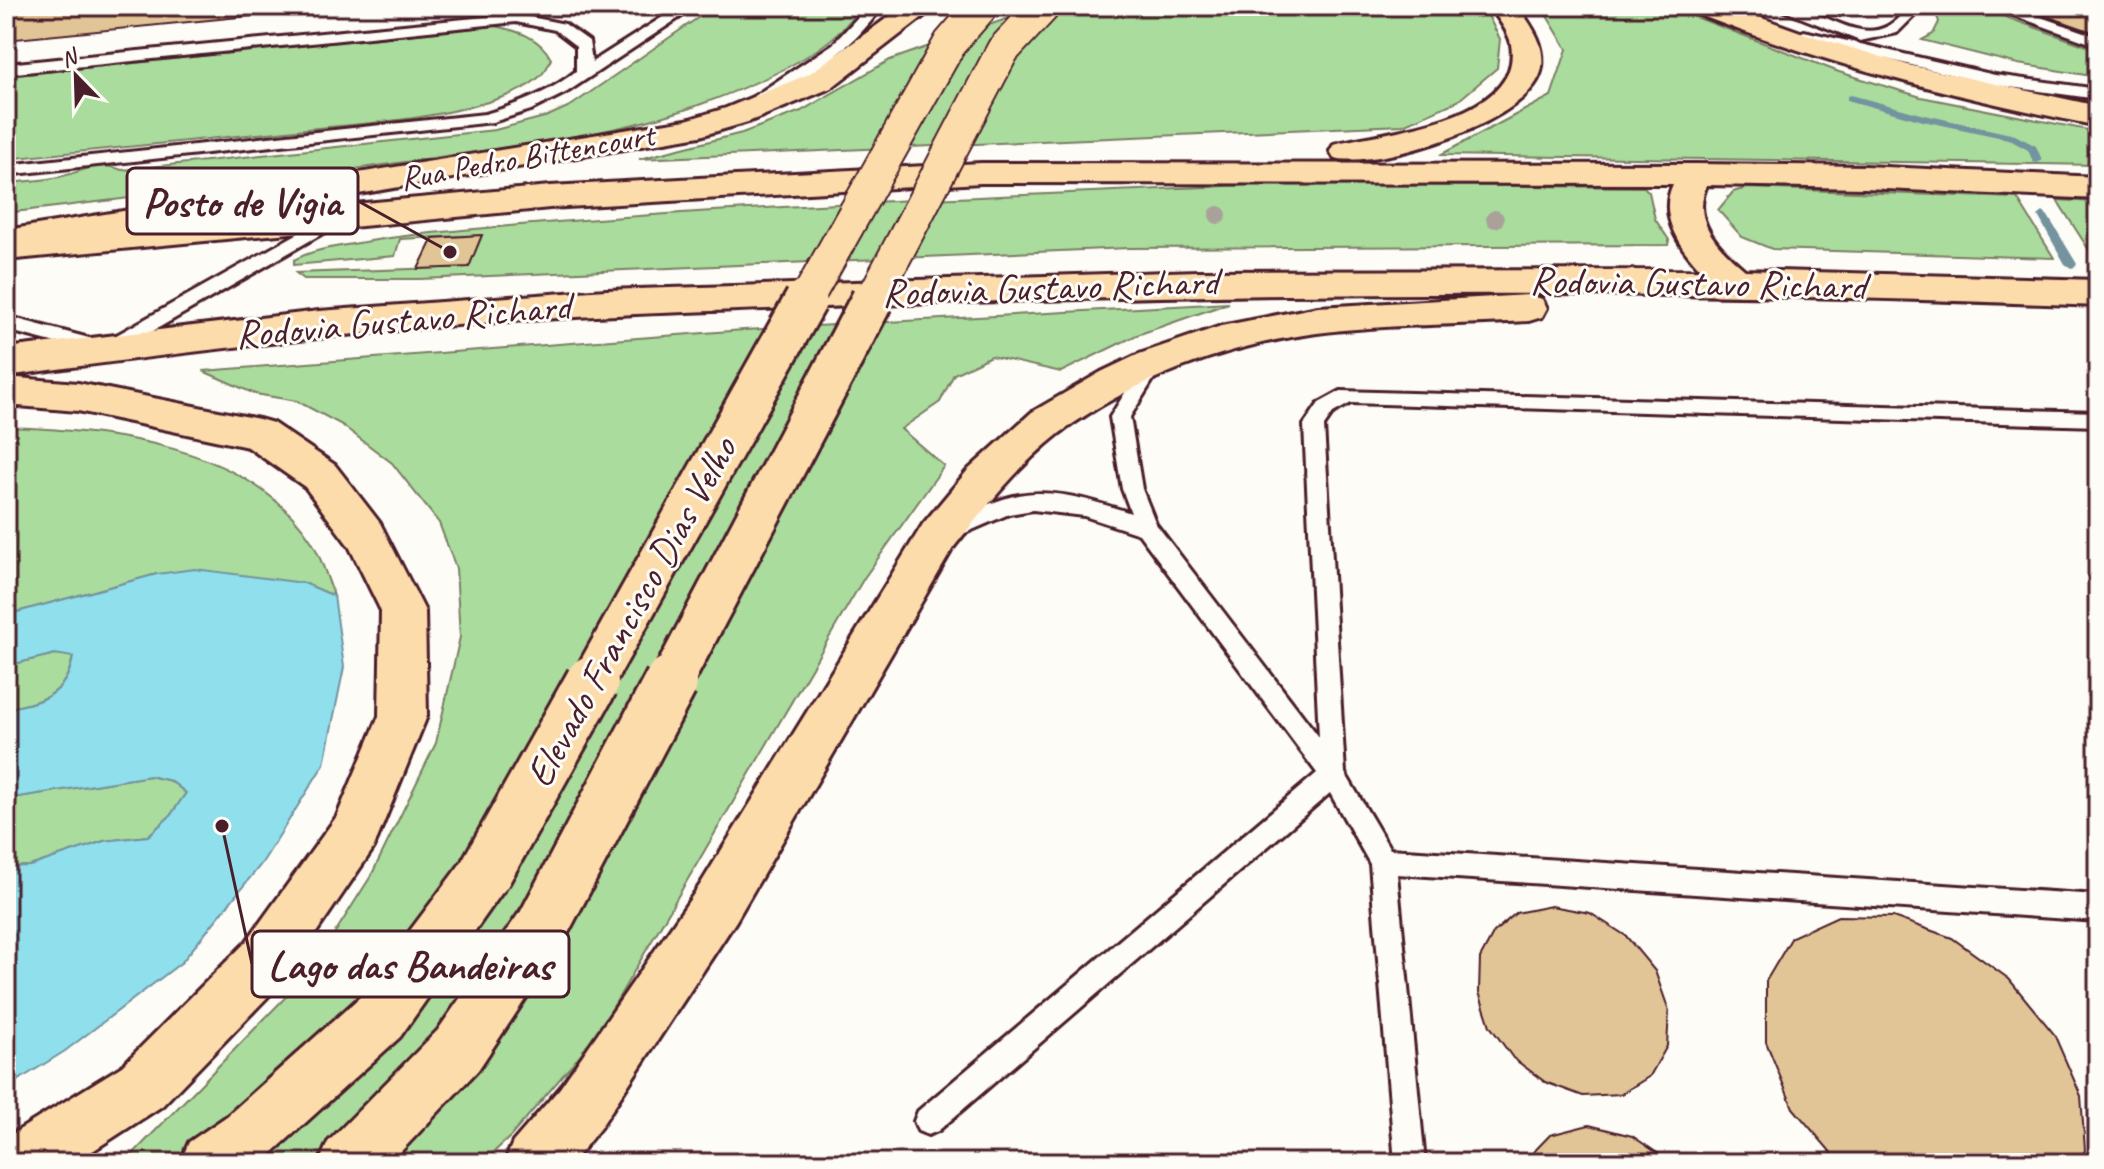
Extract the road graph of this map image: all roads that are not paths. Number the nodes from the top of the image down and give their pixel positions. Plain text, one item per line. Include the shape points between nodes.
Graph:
1 (690, 6) edge
2 (875, 6) edge
3 (923, 6) edge
4 (982, 6) edge
5 (1044, 6) edge
6 (1504, 6) edge
7 (1779, 6) edge
8 (1902, 6) edge
9 (1995, 6) edge
10 (1714, 11) edge
11 (1855, 35) junction
12 (2098, 42) edge
13 (6, 69) edge
14 (584, 73) junction
15 (1995, 80) junction
16 (2098, 94) edge
17 (737, 115) junction
18 (2098, 116) edge
19 (6, 170) edge
20 (1195, 173) junction
21 (1696, 174) junction
22 (2098, 188) edge
23 (342, 215) junction
24 (6, 242) edge
25 (6, 248) edge
26 (1737, 283) junction
27 (1935, 286) junction
28 (2098, 293) edge
29 (6, 323) edge
30 (106, 349) junction
31 (6, 362) edge
32 (1153, 364) junction
33 (6, 391) edge
34 (2098, 419) edge
35 (1147, 528) junction
36 (938, 536) junction
37 (1333, 775) junction
38 (1383, 861) junction
39 (2098, 908) edge
40 (928, 1121) dead end
41 (21, 1163) edge
42 (210, 1163) edge
43 (349, 1163) edge
44 (534, 1163) edge
45 (1410, 1163) edge

1 - 14 lane
2 - 17 lane via 830,52
3 - 17 main road, Rua Pedro Bittencourt via 820,81
4 - 42 main road, Elevado Francisco Dias Velho, bridge via 950,43 485,873 380,1017 248,1137
5 - 43 main road, Elevado Francisco Dias Velho, bridge via 1003,50 543,925 458,1050
6 - 20 main road via 1521,29 1529,62 1511,95 1495,108 1403,143
7 - 11 lane
8 - 11 lane via 1908,15 1901,26 1882,34
9 - 12 lane
10 - 15 lane
10 - 18 main road via 1923,78
11 - 15 lane
13 - 14 lane via 516,18 560,27 584,44
14 - 19 lane via 534,105 487,119
15 - 16 lane
17 - 24 main road, Rua Pedro Bittencourt via 689,129 547,154
20 - 21 main road
20 - 23 main road via 981,173 550,197
21 - 22 main road
21 - 26 main road via 1685,197 1688,225 1705,254
23 - 25 main road
23 - 30 lane
26 - 27 main road, Rodovia Gustavo Richard
26 - 30 main road, Rodovia Gustavo Richard via 1305,279 542,306
27 - 28 main road, Rodovia Gustavo Richard
27 - 32 main road via 1318,320 1221,339
29 - 30 lane
30 - 31 main road, Rodovia Gustavo Richard
32 - 35 lane via 1120,417 1132,489
32 - 36 main road via 1046,423 983,481
33 - 41 main road via 78,397 259,434 320,476 365,535 403,611 403,716 355,832 265,961 142,1086
34 - 37 lane via 1348,396 1326,408 1314,425
35 - 36 lane via 1108,512 1020,502
35 - 37 lane
36 - 44 main road via 718,903 580,1108
37 - 38 lane
37 - 40 lane
38 - 39 lane
38 - 45 lane

